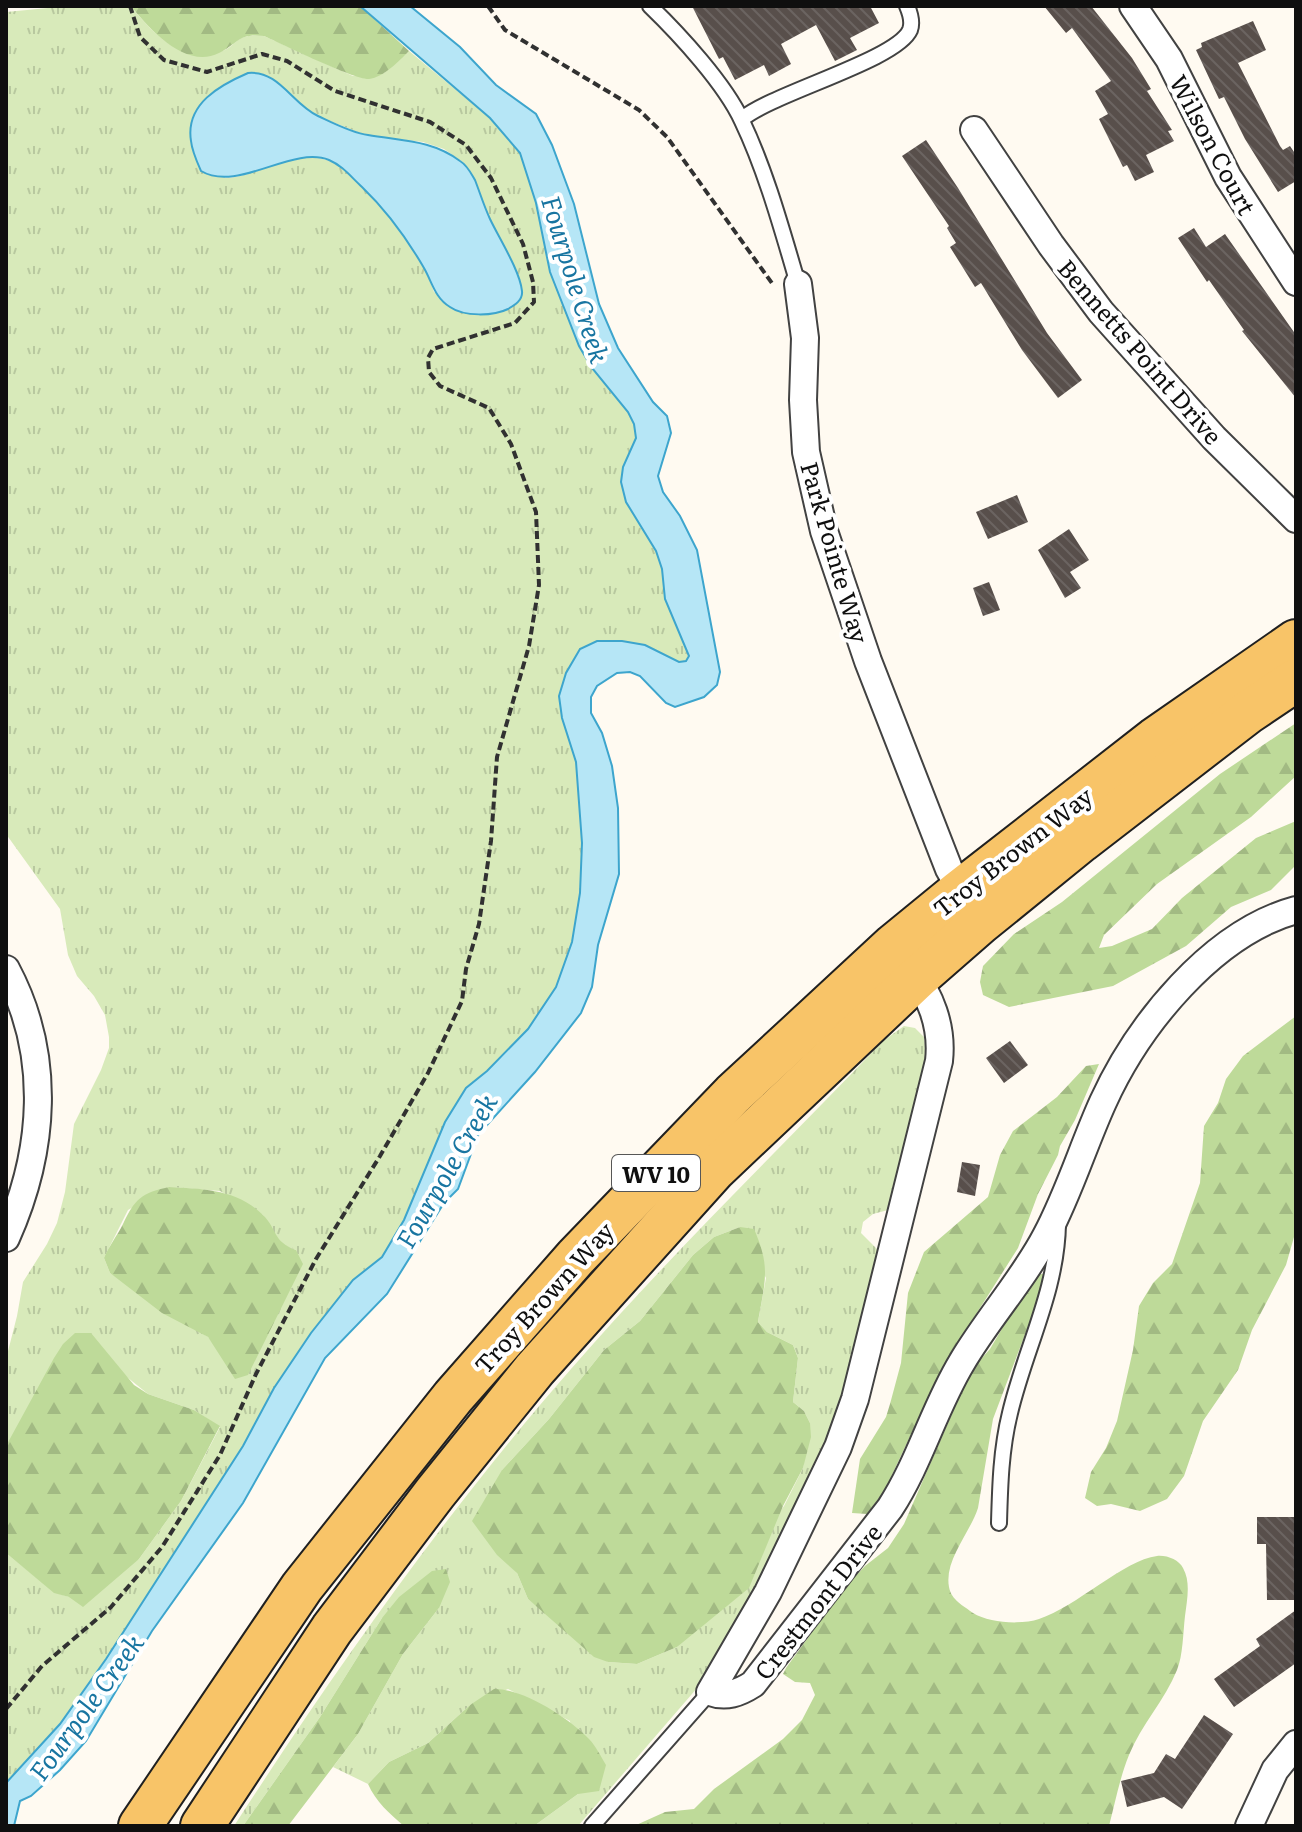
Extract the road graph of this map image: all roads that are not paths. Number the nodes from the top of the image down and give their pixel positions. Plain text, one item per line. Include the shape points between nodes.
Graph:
1 (650, 6) edge
2 (907, 6) edge
3 (1133, 6) edge
4 (742, 119) junction
5 (974, 130) dead end
6 (1296, 282) edge
7 (787, 287) joint
8 (1296, 519) edge
9 (1296, 641) edge
10 (1296, 680) edge
11 (970, 907) junction
12 (1296, 910) edge
13 (906, 961) junction
14 (6, 969) edge
15 (1058, 1212) junction
16 (6, 1238) edge
17 (999, 1523) dead end
18 (710, 1692) junction
19 (1296, 1744) edge
20 (140, 1826) edge
21 (202, 1826) edge
22 (592, 1826) edge
23 (1249, 1826) edge

1 - 4 lane, Park Pointe Way
2 - 4 lane via 910,30 892,47
3 - 6 street, Wilson Court via 1169,59 1228,177
4 - 7 lane, Park Pointe Way via 779,219
5 - 8 street, Bennetts Point Drive via 1101,312 1214,438
7 - 11 street, Park Pointe Way via 805,338 806,452 824,531 868,661 944,856
9 - 11 main road, Troy Brown Way / WV 10 via 1155,739
10 - 11 main road, Troy Brown Way / WV 10 via 1117,813
11 - 13 main road, Troy Brown Way / WV 10
12 - 15 street, Crestmont Drive via 1237,939 1172,997 1105,1097
13 - 18 street, Crestmont Drive via 937,1018 941,1046 855,1399 827,1473 768,1592
13 - 20 main road, Troy Brown Way / WV 10 via 733,1094 576,1257 453,1397 302,1587
13 - 21 main road, Troy Brown Way / WV 10 via 535,1369 332,1629
14 - 16 street via 34,1046 39,1111 28,1181
15 - 17 lane via 1047,1300 1004,1444
15 - 18 street, Crestmont Drive via 963,1360 890,1508 753,1684 734,1694
18 - 22 lane
19 - 23 street via 1275,1770

